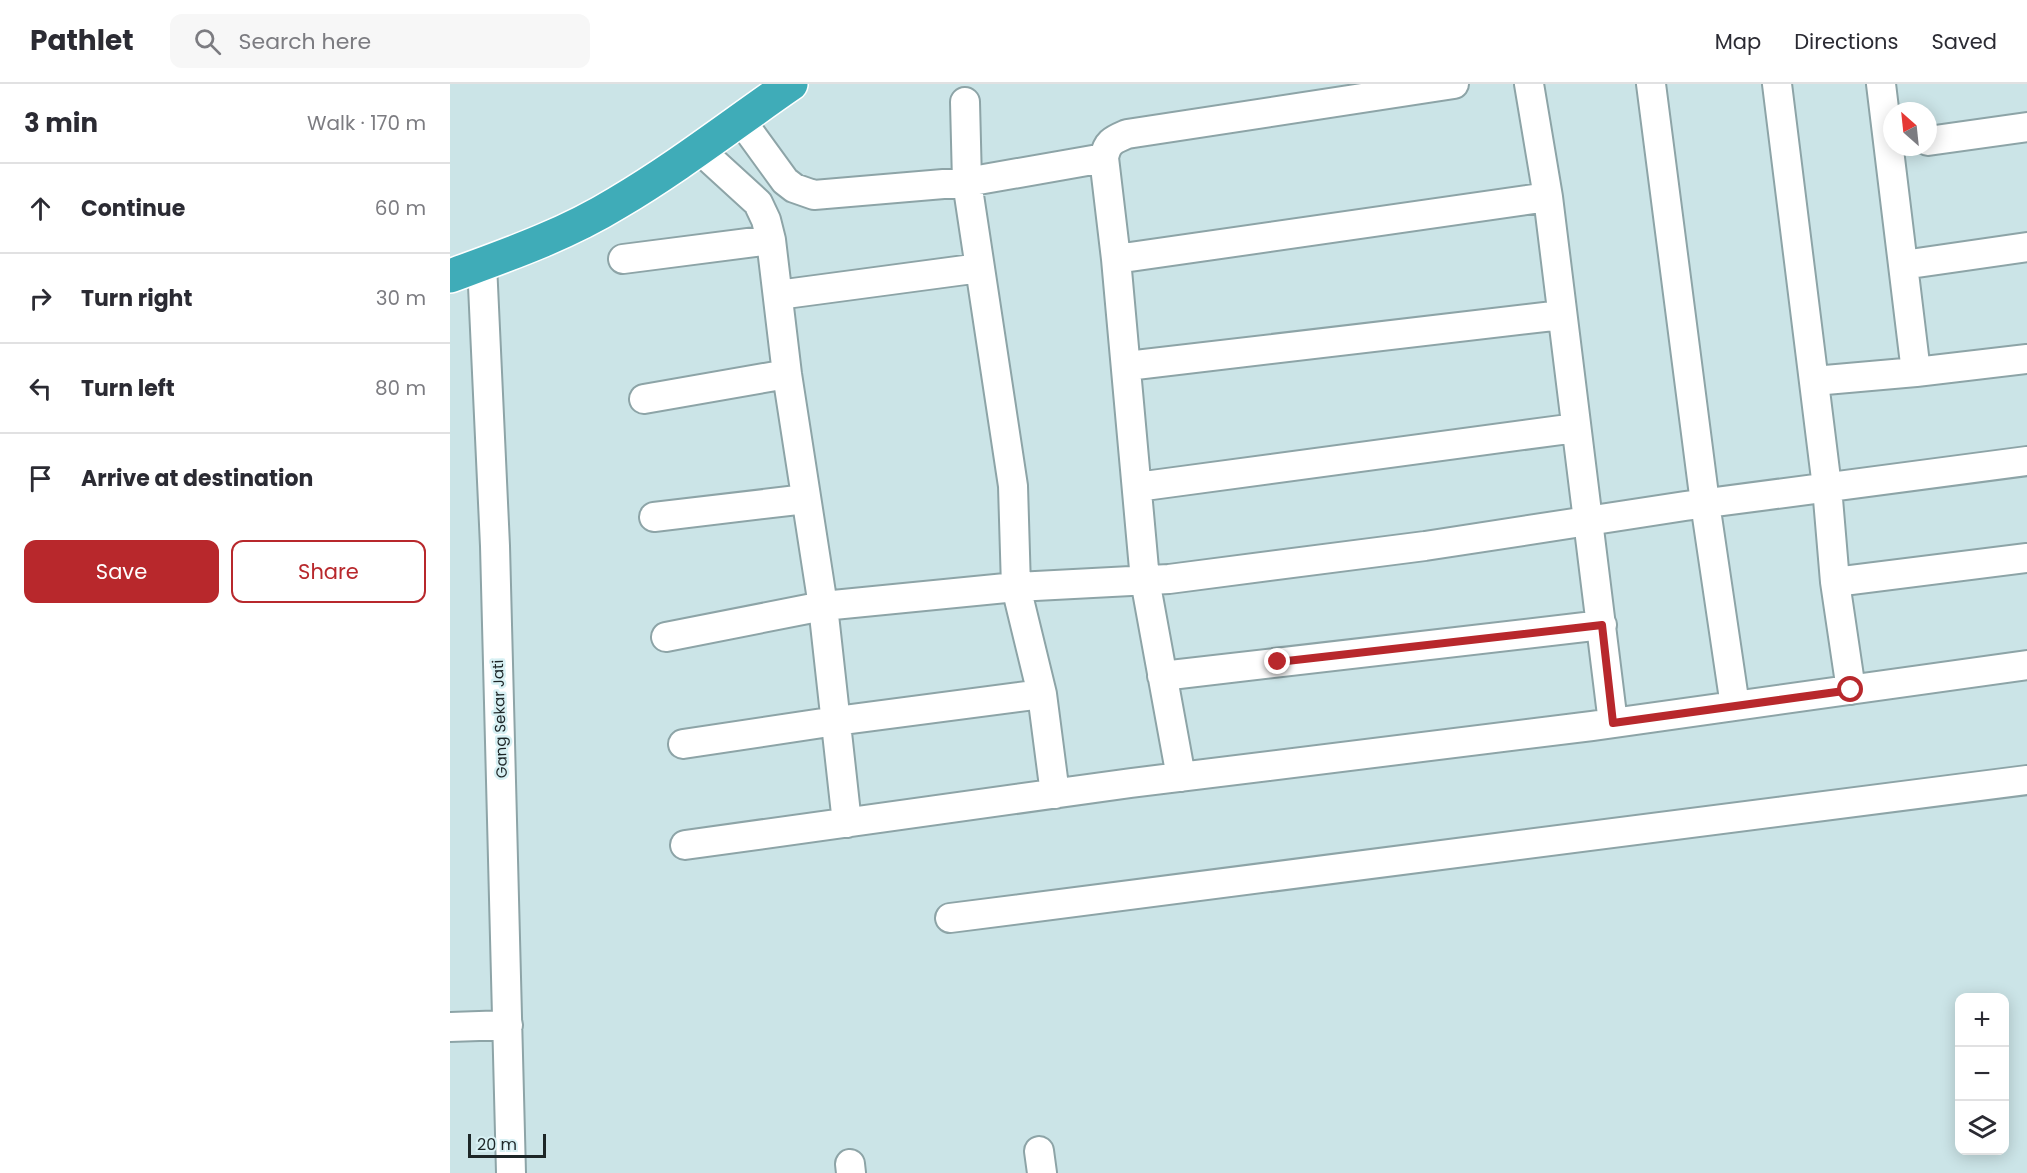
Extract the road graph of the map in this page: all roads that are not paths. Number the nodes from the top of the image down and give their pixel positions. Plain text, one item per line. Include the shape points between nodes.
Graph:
1 (791, 84) edge
2 (1454, 84) edge
3 (1529, 84) edge
4 (1651, 84) edge
5 (1777, 84) edge
6 (1881, 84) edge
7 (965, 102) dead end
8 (1884, 102) edge
9 (740, 119) junction
10 (2027, 127) edge
11 (1937, 140) edge
12 (700, 150) junction
13 (1891, 156) edge
14 (1104, 158) junction
15 (785, 181) junction
16 (967, 182) junction
17 (1548, 197) junction
18 (758, 203) junction
19 (771, 240) junction
20 (2027, 247) edge
21 (623, 259) dead end
22 (1116, 259) junction
23 (482, 264) junction
24 (1904, 265) junction
25 (980, 268) junction
26 (450, 276) edge
27 (778, 295) junction
28 (1562, 315) junction
29 (2027, 359) edge
30 (1127, 366) junction
31 (1916, 372) junction
32 (787, 374) junction
33 (1814, 381) junction
34 (644, 399) dead end
35 (1576, 428) junction
36 (2027, 460) edge
37 (1137, 487) junction
38 (1827, 487) junction
39 (806, 499) junction
40 (1705, 503) junction
41 (654, 517) dead end
42 (1587, 521) junction
43 (2027, 558) edge
44 (1145, 580) junction
45 (1835, 582) junction
46 (1016, 586) junction
47 (823, 606) junction
48 (1602, 625) junction
49 (666, 637) dead end
50 (2027, 665) edge
51 (1162, 676) junction
52 (1851, 690) junction
53 (1042, 694) junction
54 (1735, 706) junction
55 (836, 721) junction
56 (1613, 723) junction
57 (683, 744) dead end
58 (1181, 777) junction
59 (2027, 780) edge
60 (1054, 794) junction
61 (847, 823) junction
62 (685, 845) dead end
63 (950, 918) dead end
64 (508, 1025) junction
65 (450, 1027) edge
66 (512, 1173) edge

1 - 9 highway
2 - 14 street via 1127,134 1106,147
3 - 17 street
4 - 40 street
5 - 33 street
6 - 8 street
7 - 16 street
9 - 12 highway
9 - 15 street
10 - 11 street
12 - 18 street
12 - 23 highway via 616,204 537,244
13 - 24 street
14 - 16 street
14 - 22 street
15 - 16 street via 814,195
15 - 18 street
16 - 25 street
17 - 22 street
17 - 28 street
18 - 19 street
19 - 21 street
19 - 27 street
20 - 24 street
22 - 30 street
23 - 26 highway
23 - 64 street, Gang Sekar Jati
24 - 31 street
25 - 27 street
25 - 46 street via 1012,486
27 - 32 street
28 - 30 street
28 - 35 street
29 - 31 street
30 - 37 street
31 - 33 street
32 - 34 street
32 - 39 street
33 - 38 street
35 - 37 street
35 - 42 street
36 - 38 street
37 - 44 street
38 - 40 street
38 - 45 street
39 - 41 street
39 - 47 street
40 - 42 street
40 - 54 street
42 - 44 street via 1425,546
42 - 48 street
43 - 45 street
44 - 46 street
44 - 51 street
45 - 52 street
46 - 47 street
46 - 53 street
47 - 49 street
47 - 55 street
48 - 51 street
48 - 56 street
50 - 52 street
51 - 58 street
52 - 54 street
53 - 55 street
53 - 60 street
54 - 56 street
55 - 57 street
55 - 61 street
56 - 58 street
58 - 60 street
59 - 63 street
60 - 61 street
61 - 62 street
64 - 65 street
64 - 66 street, Gang Sekar Jati

